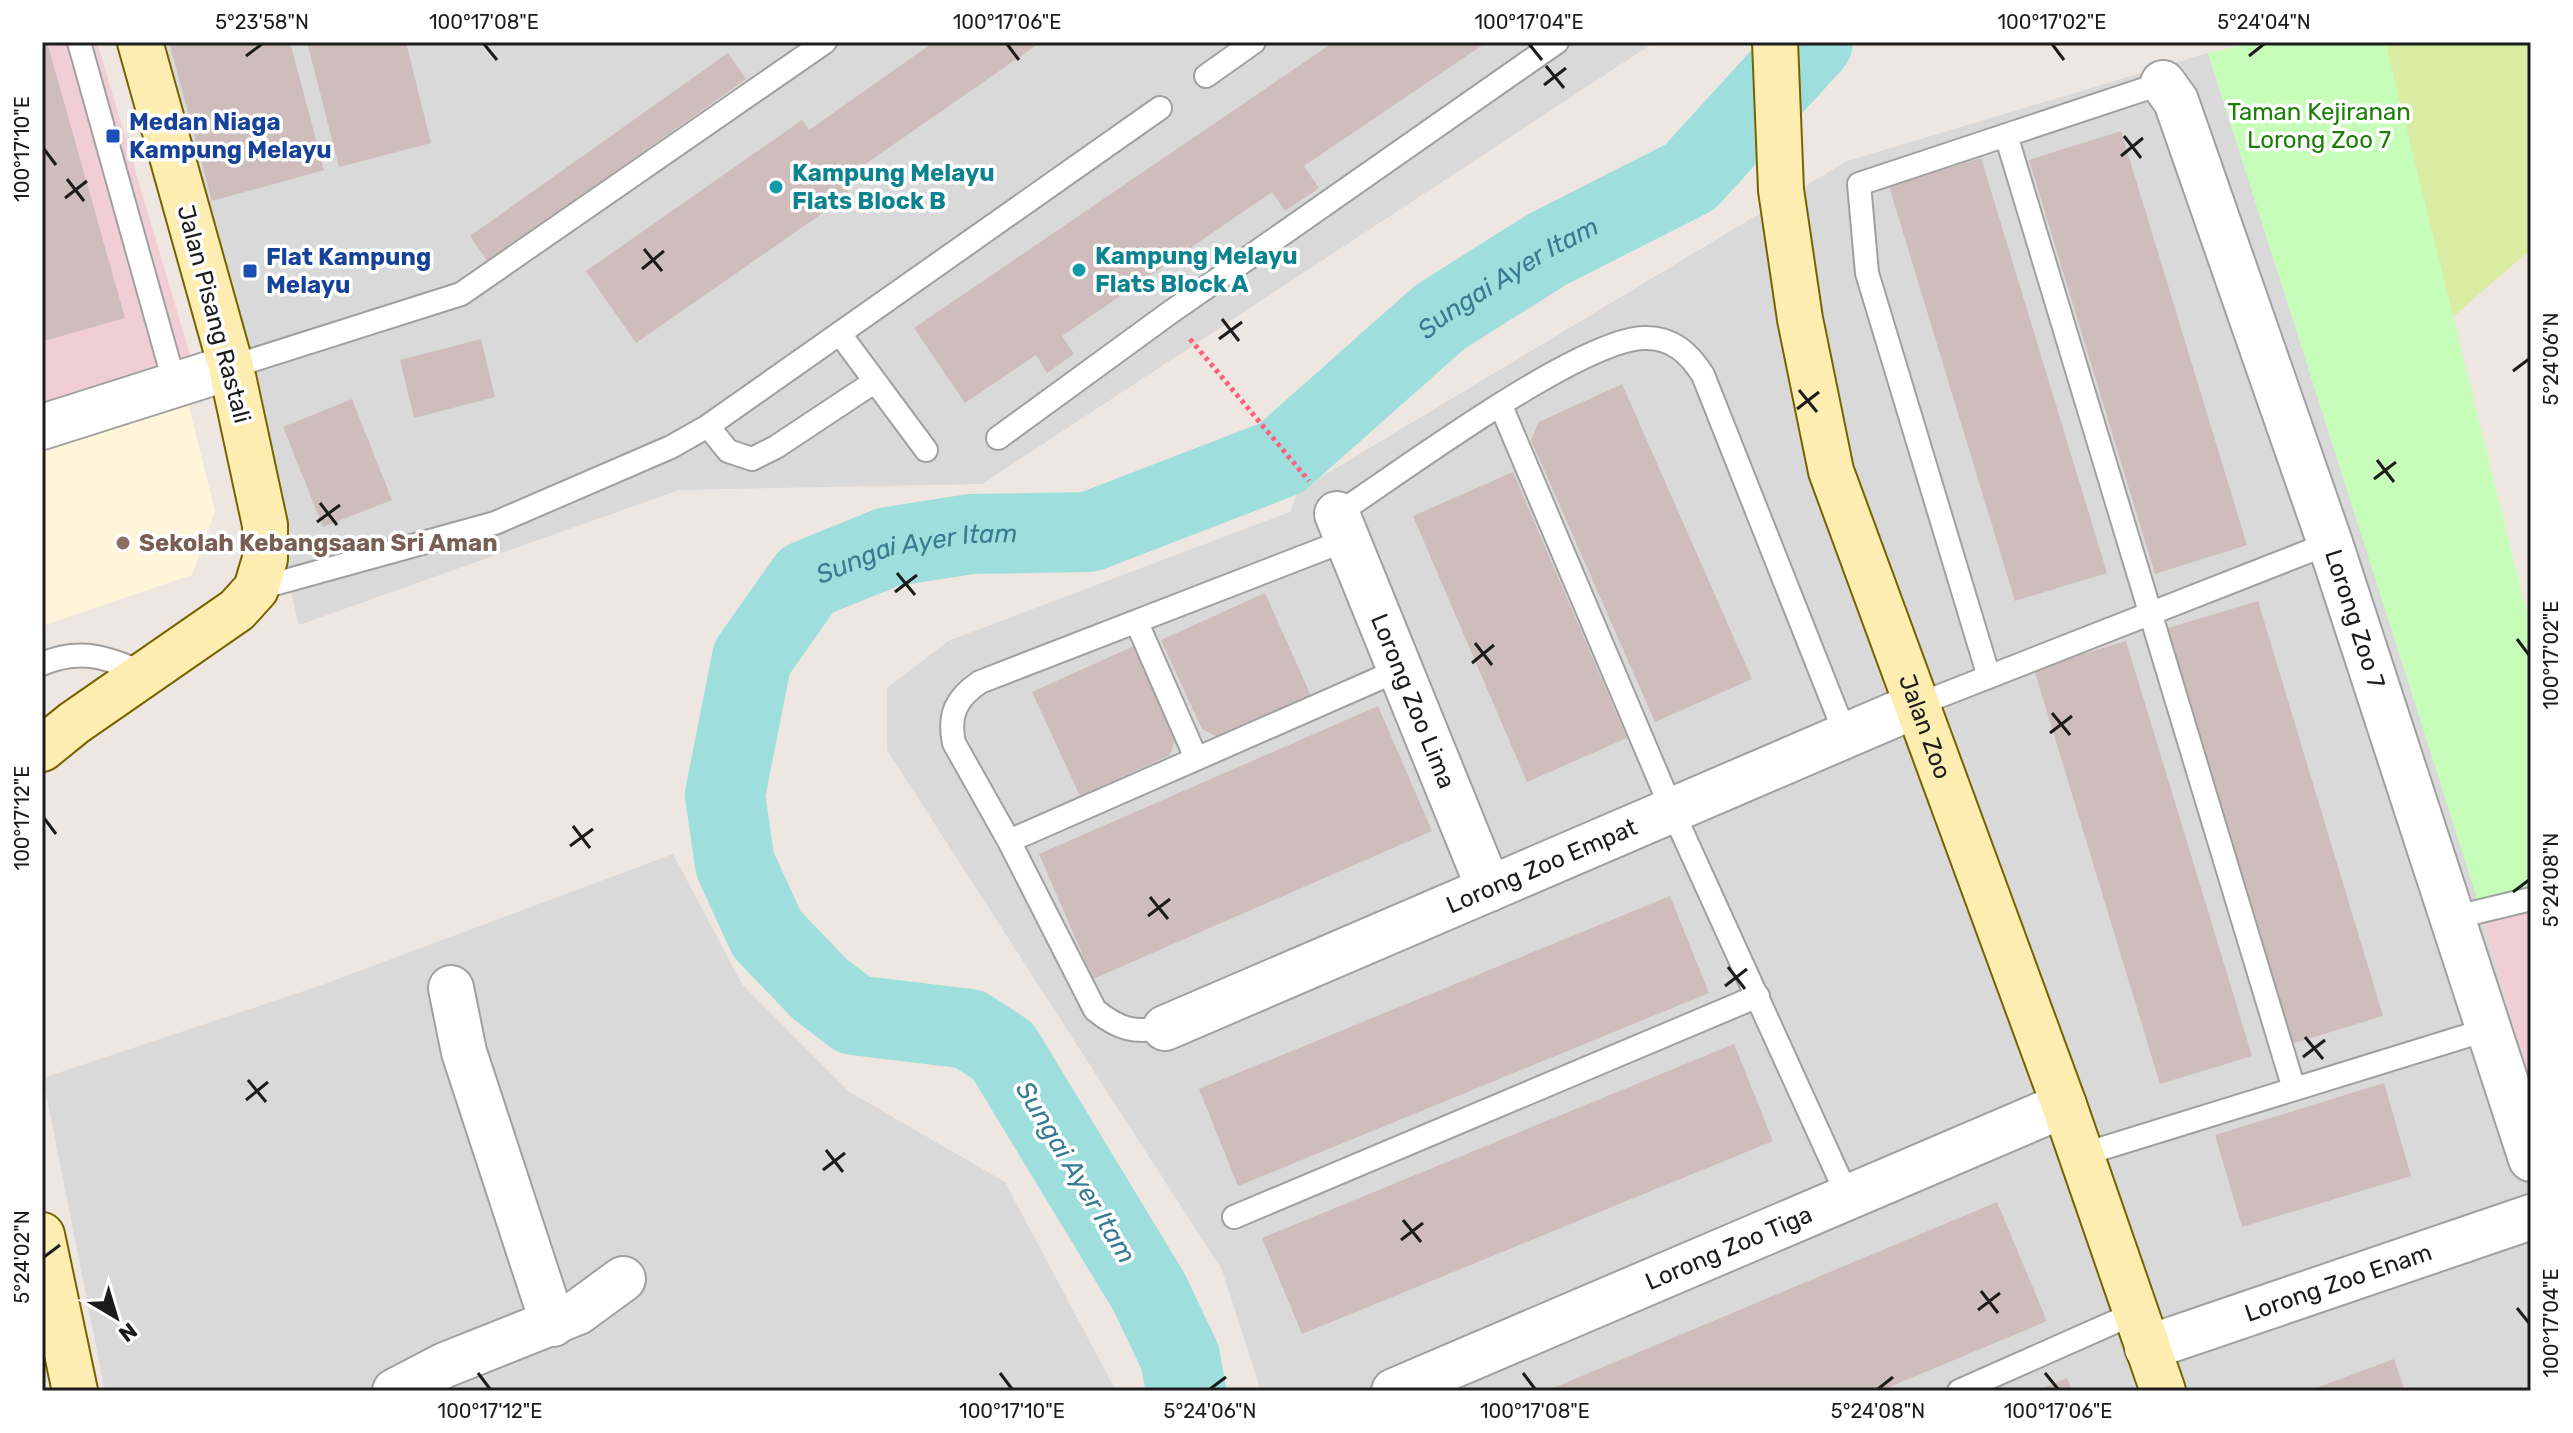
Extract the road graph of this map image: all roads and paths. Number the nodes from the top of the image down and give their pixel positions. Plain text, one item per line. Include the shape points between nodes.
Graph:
1 (79, 42) edge
2 (140, 42) edge
3 (825, 42) edge
4 (1254, 42) edge
5 (1557, 42) edge
6 (1775, 42) edge
7 (1206, 76) dead end
8 (2163, 83) joint
9 (1160, 108) dead end
10 (2006, 135) junction
11 (1168, 314) junction
12 (840, 334) junction
13 (231, 367) junction
14 (874, 382) junction
15 (175, 385) junction
16 (1501, 406) junction
17 (42, 425) edge
18 (708, 426) junction
19 (998, 438) dead end
20 (926, 450) dead end
21 (1335, 515) junction
22 (2330, 543) junction
23 (256, 589) junction
24 (2150, 614) junction
25 (1137, 623) junction
26 (42, 664) edge
27 (1401, 669) junction
28 (147, 675) junction
29 (1989, 677) junction
30 (1917, 705) junction
31 (1846, 736) junction
32 (42, 749) edge
33 (1196, 758) junction
34 (1672, 810) junction
35 (1009, 841) junction
36 (1489, 889) junction
37 (2531, 899) edge
38 (2452, 918) junction
39 (451, 988) dead end
40 (1758, 996) junction
41 (1165, 1028) joint
42 (2489, 1029) junction
43 (2294, 1089) junction
44 (2523, 1104) edge
45 (2064, 1105) junction
46 (2081, 1155) junction
47 (2531, 1159) edge
48 (1848, 1197) junction
49 (1234, 1217) dead end
50 (2531, 1217) edge
51 (42, 1235) edge
52 (623, 1279) dead end
53 (553, 1324) junction
54 (2141, 1330) junction
55 (1411, 1388) edge
56 (75, 1391) edge
57 (395, 1391) edge
58 (1959, 1391) edge
59 (2163, 1391) edge

1 - 15 lane
2 - 13 main road, Jalan Pisang Rastali
3 - 13 lane via 461,294
4 - 7 lane
5 - 11 lane
6 - 30 main road, Jalan Zoo via 1781,190 1831,471
8 - 10 lane
8 - 22 street, Lorong Zoo 7 via 2176,101
9 - 12 lane
10 - 24 lane
10 - 29 lane via 1859,184 1867,273
11 - 19 lane
11 - 21 path
12 - 14 lane
12 - 18 lane
13 - 15 street
13 - 23 main road, Jalan Pisang Rastali via 265,525 265,559
14 - 18 lane via 752,459 728,451
14 - 20 lane
15 - 17 street
16 - 21 lane
16 - 31 lane via 1562,367 1624,341 1661,339 1693,358
16 - 34 lane
18 - 23 lane via 495,523
21 - 25 lane
21 - 27 street, Lorong Zoo Lima
22 - 24 lane
22 - 38 street, Lorong Zoo 7
23 - 28 main road via 213,630
24 - 29 lane
24 - 43 lane
25 - 33 lane
25 - 35 lane via 980,682 954,707 954,743
26 - 28 lane via 92,653
27 - 33 lane
27 - 36 street, Lorong Zoo Lima
28 - 32 main road
29 - 30 lane
30 - 31 street, Lorong Zoo Empat
30 - 45 main road, Jalan Zoo
31 - 34 street, Lorong Zoo Empat
33 - 35 lane
34 - 36 street, Lorong Zoo Empat
34 - 40 lane
35 - 41 lane via 1095,1010 1133,1033
36 - 41 street, Lorong Zoo Empat
37 - 38 lane
38 - 42 street, Lorong Zoo 7
39 - 53 street via 464,1052
40 - 48 lane
40 - 49 lane
42 - 43 lane
42 - 44 street, Lorong Zoo 7
43 - 46 lane
44 - 47 street, Lorong Zoo 7
45 - 46 main road, Jalan Zoo
45 - 48 street, Lorong Zoo Tiga
46 - 54 main road, Jalan Zoo
48 - 55 street, Lorong Zoo Tiga
50 - 54 street, Lorong Zoo Enam
51 - 56 main road
52 - 53 street
53 - 57 street via 445,1365
54 - 58 lane
54 - 59 main road, Jalan Zoo

